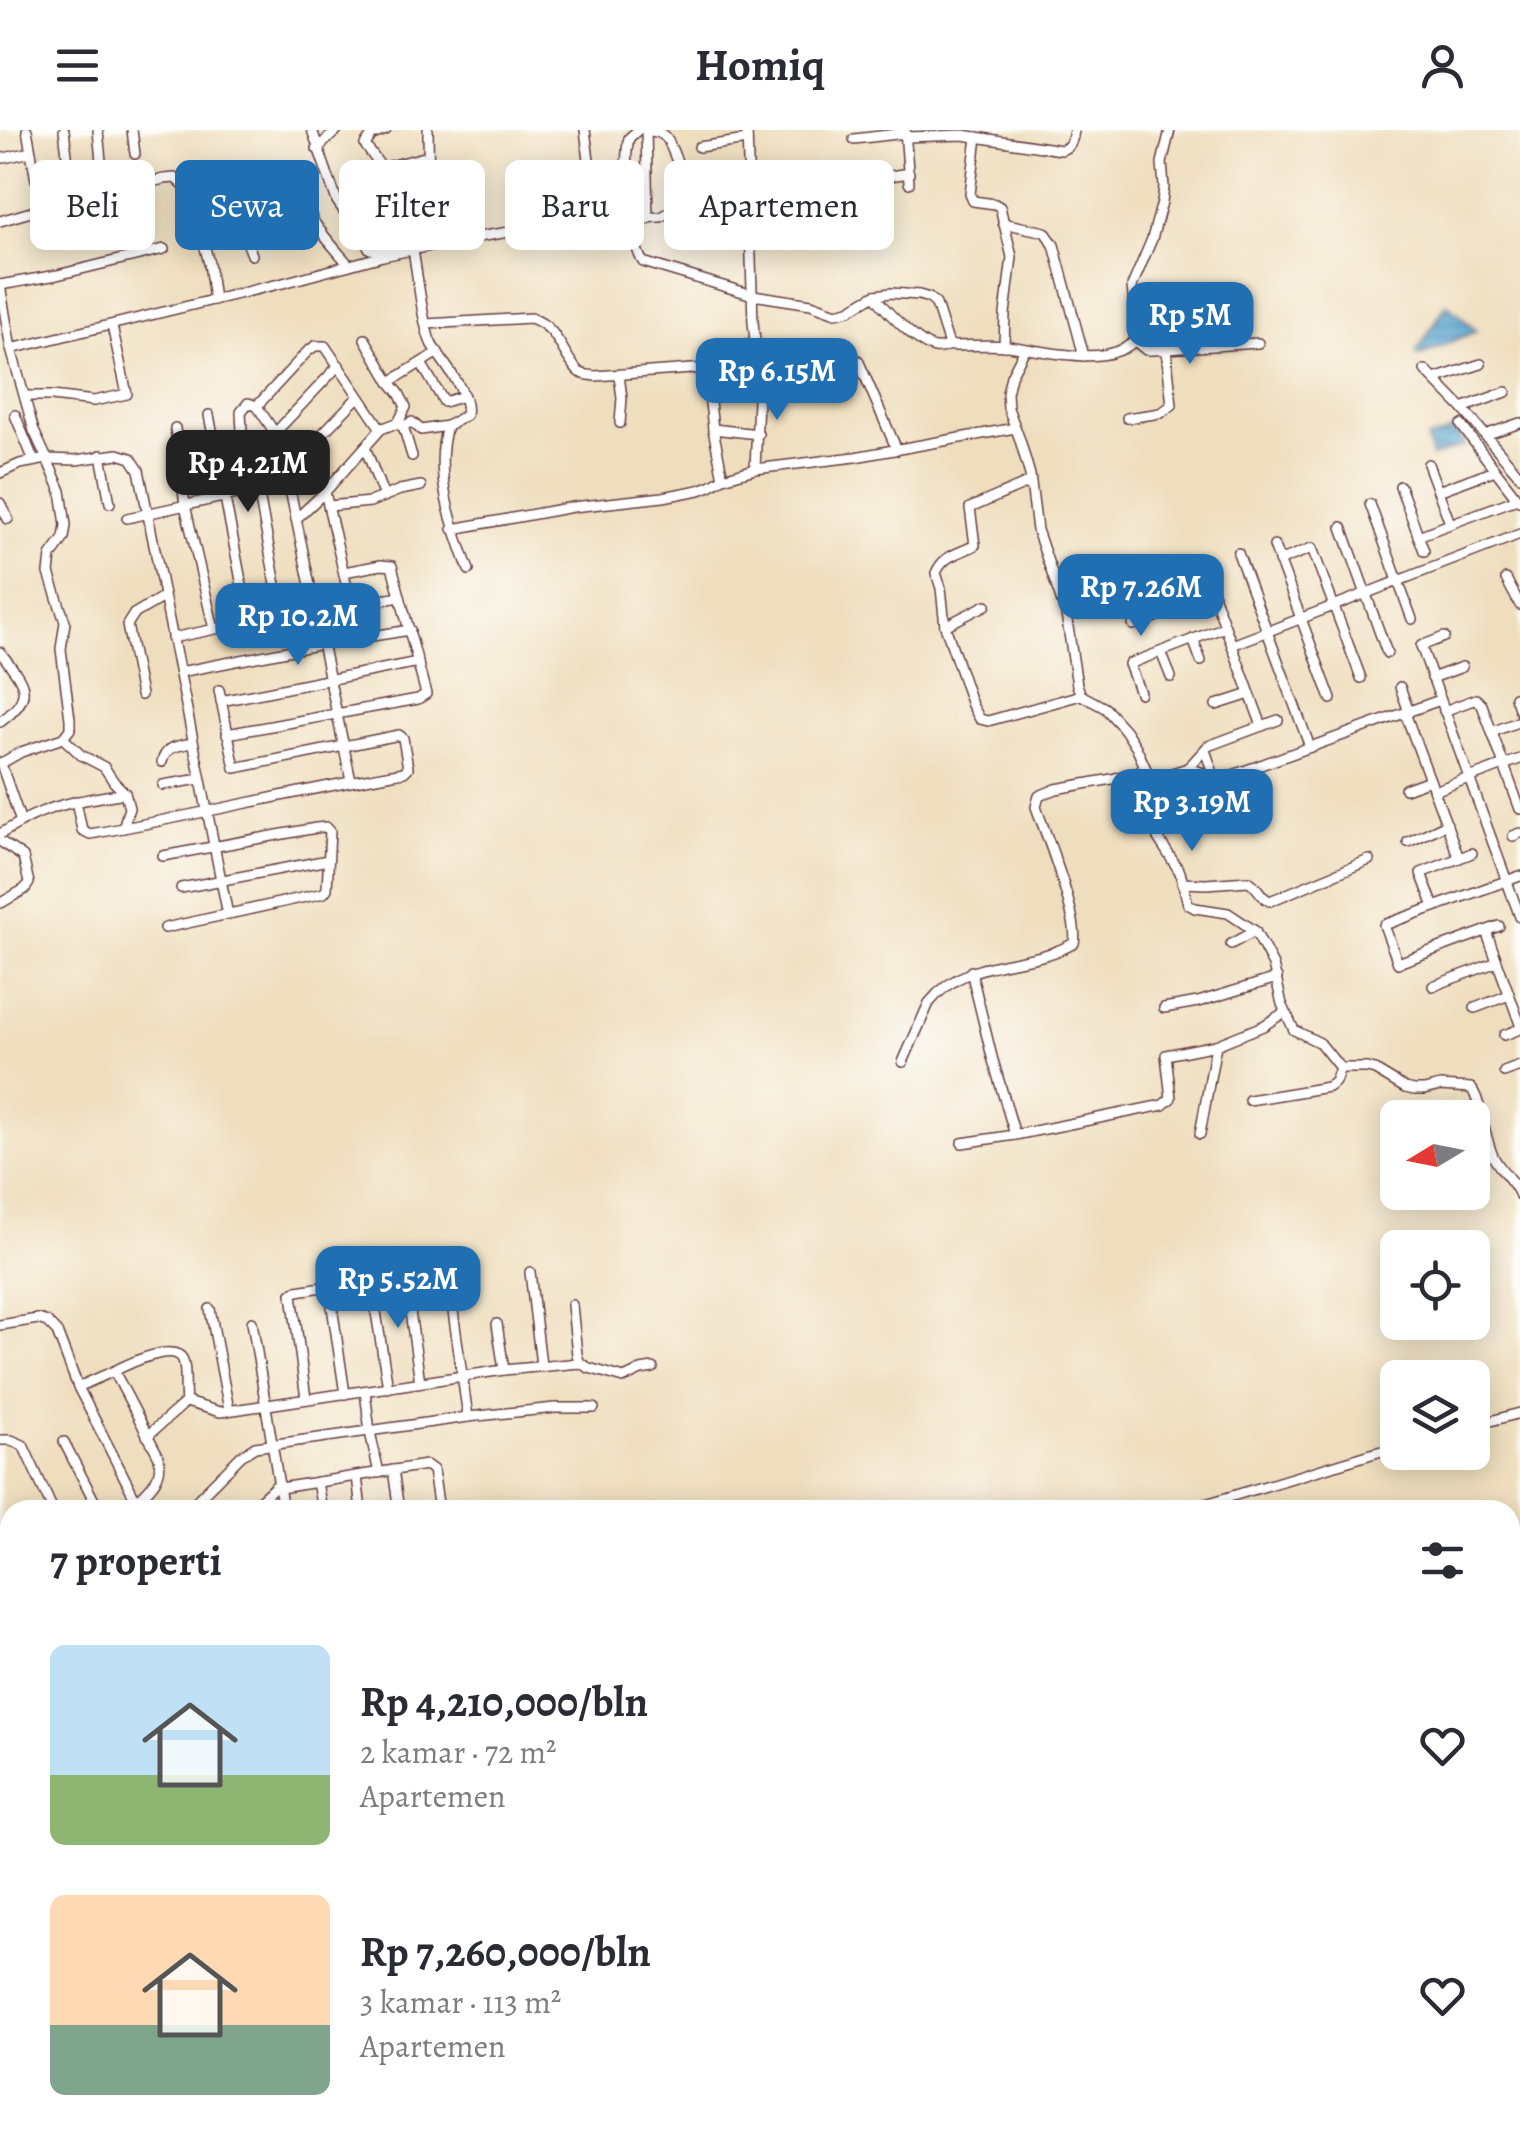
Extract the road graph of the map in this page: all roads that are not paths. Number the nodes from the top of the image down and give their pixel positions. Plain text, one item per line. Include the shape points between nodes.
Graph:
1 (28, 130) edge
2 (64, 130) edge
3 (98, 130) edge
4 (132, 130) edge
5 (312, 130) edge
6 (337, 130) edge
7 (386, 130) edge
8 (428, 130) edge
9 (585, 130) edge
10 (638, 130) edge
11 (646, 130) edge
12 (1074, 130) edge
13 (1170, 130) edge
14 (906, 133) edge
15 (747, 135) edge
16 (977, 137) junction
17 (854, 139) dead end
18 (699, 147) dead end
19 (317, 149) junction
20 (32, 152) junction
21 (135, 154) dead end
22 (428, 156) junction
23 (4, 158) dead end
24 (33, 160) edge
25 (376, 160) edge
26 (413, 160) edge
27 (428, 160) edge
28 (589, 160) edge
29 (628, 160) edge
30 (894, 179) edge
31 (339, 205) edge
32 (644, 219) edge
33 (648, 219) junction
34 (0, 221) edge
35 (1004, 223) junction
36 (164, 249) dead end
37 (398, 250) edge
38 (413, 250) edge
39 (637, 250) edge
40 (252, 255) dead end
41 (349, 264) junction
42 (0, 285) edge
43 (754, 295) junction
44 (874, 295) junction
45 (214, 300) junction
46 (426, 324) junction
47 (112, 326) junction
48 (365, 339) dead end
49 (1135, 341) junction
50 (756, 342) junction
51 (1258, 344) dead end
52 (950, 345) junction
53 (1004, 346) junction
54 (12, 349) junction
55 (1026, 349) junction
56 (1166, 349) junction
57 (438, 352) junction
58 (1084, 356) junction
59 (858, 360) dead end
60 (421, 364) junction
61 (1481, 364) dead end
62 (339, 365) junction
63 (706, 368) junction
64 (1425, 370) dead end
65 (619, 374) junction
66 (1434, 380) junction
67 (390, 382) junction
68 (1506, 392) dead end
69 (25, 396) junction
70 (358, 396) junction
71 (464, 396) junction
72 (258, 406) junction
73 (1462, 408) junction
74 (15, 415) dead end
75 (209, 415) dead end
76 (1126, 418) dead end
77 (620, 422) dead end
78 (1520, 423) edge
79 (400, 424) junction
80 (1461, 425) dead end
81 (446, 426) junction
82 (176, 428) dead end
83 (1014, 428) junction
84 (381, 429) junction
85 (713, 430) junction
86 (758, 434) junction
87 (1485, 434) junction
88 (276, 436) junction
89 (246, 446) junction
90 (365, 448) junction
91 (897, 450) junction
92 (101, 455) junction
93 (412, 456) dead end
94 (47, 459) junction
95 (34, 461) junction
96 (1515, 462) edge
97 (1428, 464) dead end
98 (756, 469) junction
99 (1495, 470) junction
100 (1, 471) edge
101 (286, 471) junction
102 (1520, 476) edge
103 (723, 478) junction
104 (1030, 482) junction
105 (288, 483) junction
106 (421, 486) dead end
107 (1400, 486) dead end
108 (258, 490) junction
109 (1438, 491) junction
110 (325, 492) junction
111 (384, 497) junction
112 (225, 498) junction
113 (1518, 501) edge
114 (110, 502) dead end
115 (0, 503) edge
116 (1370, 504) dead end
117 (185, 505) junction
118 (329, 506) junction
119 (146, 512) junction
120 (8, 518) dead end
121 (126, 518) dead end
122 (296, 519) junction
123 (1450, 524) junction
124 (1342, 527) dead end
125 (454, 529) junction
126 (1520, 534) edge
127 (1418, 536) junction
128 (1274, 546) dead end
129 (1424, 551) dead end
130 (1238, 553) dead end
131 (1280, 561) junction
132 (469, 570) dead end
133 (1204, 570) dead end
134 (344, 572) junction
135 (1506, 579) dead end
136 (1398, 581) junction
137 (1173, 586) dead end
138 (1366, 594) junction
139 (1214, 596) junction
140 (163, 597) junction
141 (400, 597) junction
142 (350, 605) junction
143 (986, 605) dead end
144 (1520, 605) edge
145 (1334, 606) junction
146 (1181, 608) junction
147 (315, 611) junction
148 (282, 616) junction
149 (1301, 618) junction
150 (1412, 620) dead end
151 (249, 622) junction
152 (1133, 625) dead end
153 (946, 626) junction
154 (1225, 627) junction
155 (214, 630) junction
156 (410, 630) junction
157 (1267, 631) junction
158 (1444, 637) dead end
159 (172, 638) junction
160 (1193, 640) junction
161 (322, 644) junction
162 (1232, 645) junction
163 (0, 652) edge
164 (1160, 652) junction
165 (1387, 653) dead end
166 (1202, 661) dead end
167 (418, 662) junction
168 (1462, 666) dead end
169 (180, 672) junction
170 (1171, 676) dead end
171 (1361, 678) dead end
172 (1432, 678) junction
173 (329, 681) junction
174 (1400, 687) dead end
175 (1140, 693) dead end
176 (1250, 694) junction
177 (141, 695) dead end
178 (1082, 695) junction
179 (1515, 697) dead end
180 (1331, 699) dead end
181 (1216, 705) dead end
182 (1442, 706) junction
183 (1520, 711) edge
184 (1407, 712) junction
185 (337, 715) junction
186 (2, 716) edge
187 (1278, 720) dead end
188 (1520, 722) edge
189 (1262, 726) junction
190 (1492, 732) junction
191 (227, 734) junction
192 (63, 738) junction
193 (192, 743) junction
194 (342, 745) junction
195 (1310, 747) junction
196 (1205, 750) junction
197 (1520, 759) edge
198 (162, 762) dead end
199 (0, 764) edge
200 (1504, 765) junction
201 (1188, 768) junction
202 (1147, 774) junction
203 (1214, 776) junction
204 (1469, 778) junction
205 (200, 779) junction
206 (351, 781) junction
207 (163, 785) dead end
208 (1432, 785) junction
209 (1404, 789) dead end
210 (125, 794) junction
211 (1518, 796) edge
212 (76, 801) junction
213 (1520, 808) edge
214 (207, 811) junction
215 (22, 822) junction
216 (1446, 824) junction
217 (123, 828) junction
218 (0, 838) edge
219 (1408, 842) dead end
220 (212, 847) junction
221 (1472, 853) dead end
222 (163, 856) dead end
223 (1459, 858) junction
224 (328, 860) junction
225 (1369, 860) dead end
226 (1520, 876) edge
227 (220, 881) junction
228 (1506, 881) junction
229 (1182, 883) junction
230 (182, 888) dead end
231 (1, 904) edge
232 (1434, 907) junction
233 (228, 916) junction
234 (1520, 917) edge
235 (1499, 926) dead end
236 (165, 928) dead end
237 (1486, 931) junction
238 (1255, 932) junction
239 (1230, 944) dead end
240 (1497, 962) junction
241 (971, 971) junction
242 (1277, 978) junction
243 (1433, 986) dead end
244 (1509, 995) junction
245 (1164, 1008) dead end
246 (1476, 1008) dead end
247 (1285, 1012) junction
248 (1520, 1027) edge
249 (1504, 1035) dead end
250 (1216, 1045) junction
251 (903, 1062) dead end
252 (1520, 1066) edge
253 (1340, 1068) junction
254 (1504, 1072) dead end
255 (1249, 1100) dead end
256 (1200, 1134) dead end
257 (1015, 1135) junction
258 (962, 1143) dead end
259 (1520, 1196) edge
260 (530, 1272) dead end
261 (405, 1276) junction
262 (371, 1280) junction
263 (330, 1286) junction
264 (572, 1305) dead end
265 (210, 1310) dead end
266 (252, 1322) dead end
267 (497, 1324) dead end
268 (0, 1326) edge
269 (580, 1363) junction
270 (540, 1365) junction
271 (654, 1368) dead end
272 (504, 1370) junction
273 (114, 1371) junction
274 (460, 1376) junction
275 (420, 1382) junction
276 (78, 1387) junction
277 (388, 1388) junction
278 (365, 1391) junction
279 (344, 1394) junction
280 (306, 1399) junction
281 (186, 1402) junction
282 (265, 1405) junction
283 (594, 1408) dead end
284 (229, 1410) junction
285 (1520, 1412) edge
286 (468, 1417) junction
287 (1490, 1421) edge
288 (370, 1432) junction
289 (147, 1436) junction
290 (0, 1440) edge
291 (64, 1442) dead end
292 (273, 1445) junction
293 (1380, 1451) edge
294 (394, 1470) junction
295 (379, 1472) junction
296 (357, 1476) junction
297 (317, 1482) junction
298 (279, 1485) junction
299 (48, 1500) edge
300 (94, 1500) edge
301 (135, 1500) edge
302 (142, 1500) edge
303 (196, 1500) edge
304 (261, 1500) edge
305 (281, 1500) edge
306 (320, 1500) edge
307 (360, 1500) edge
308 (398, 1500) edge
309 (437, 1500) edge
310 (1219, 1500) edge

1 - 20 street
2 - 3 street via 68,162 75,168 102,161
4 - 21 street
5 - 19 street
6 - 19 street
7 - 25 street via 372,134 365,146
8 - 22 street
9 - 28 street
10 - 29 street via 629,138
11 - 33 street
11 - 33 street via 668,140 687,181 676,209
12 - 16 street via 1061,150
13 - 49 street via 1162,202 1132,286
14 - 16 street
14 - 17 street
14 - 30 street via 909,178
15 - 18 street
15 - 43 street
16 - 35 street via 970,194 973,202 1000,208
19 - 31 street
20 - 23 street
20 - 24 street
22 - 26 street
22 - 27 street
32 - 33 street
34 - 45 street via 175,178 200,229
35 - 53 street via 1012,256
35 - 58 street via 1045,232 1054,244
36 - 42 street
37 - 41 street
38 - 46 street
39 - 43 street via 643,262
40 - 41 street via 234,208 237,190 285,175
41 - 45 street
42 - 54 street
43 - 44 street via 843,312
43 - 50 street
44 - 52 street via 926,345
44 - 52 street via 929,298
45 - 47 street
46 - 57 street
46 - 65 street via 531,318 555,333 579,373
47 - 54 street
47 - 69 street via 126,394 94,402
48 - 67 street
49 - 56 street via 1146,350
49 - 58 street
50 - 63 street via 708,354
50 - 86 street
51 - 56 street
52 - 53 street
53 - 55 street
54 - 69 street
55 - 58 street
55 - 83 street via 1007,393
56 - 76 street via 1172,405
57 - 60 street
57 - 71 street
59 - 91 street
60 - 67 street
60 - 71 street via 444,402
61 - 66 street
62 - 70 street
62 - 72 street via 325,346 315,346
62 - 88 street
63 - 65 street
63 - 85 street
64 - 66 street
65 - 77 street
66 - 73 street
67 - 79 street via 406,407
68 - 73 street
69 - 94 street
70 - 84 street
70 - 101 street
71 - 81 street via 468,412
72 - 88 street
72 - 89 street via 248,403 241,412
73 - 87 street
74 - 95 street
75 - 112 street
78 - 87 street
79 - 81 street via 412,422 420,430
79 - 84 street
79 - 93 street
80 - 99 street
81 - 125 street via 442,457
82 - 117 street
83 - 91 street
83 - 104 street
84 - 90 street
85 - 86 street
85 - 103 street
86 - 98 street
87 - 96 street
88 - 89 street
88 - 101 street
89 - 108 street
90 - 110 street
90 - 111 street
91 - 98 street
92 - 94 street
92 - 114 street
92 - 119 street via 126,455 136,463
94 - 95 street
94 - 192 street via 66,526 50,573 65,622 61,649 70,729
95 - 100 street
96 - 102 street
97 - 109 street
98 - 103 street
99 - 109 street
99 - 113 street
101 - 105 street
103 - 125 street via 664,497
104 - 153 street via 970,508 975,545 942,561 936,573
104 - 178 street
105 - 108 street
105 - 122 street
106 - 111 street
107 - 127 street
108 - 112 street
108 - 148 street
109 - 123 street
110 - 118 street
110 - 122 street
111 - 118 street
112 - 117 street
112 - 151 street
113 - 123 street
115 - 120 street
116 - 136 street
117 - 119 street
117 - 155 street
118 - 134 street
119 - 121 street
119 - 140 street
122 - 147 street
123 - 127 street
124 - 138 street
125 - 132 street
126 - 136 street
127 - 129 street
128 - 131 street
130 - 157 street
131 - 145 street via 1312,548
131 - 149 street
133 - 139 street
134 - 141 street via 392,566
134 - 142 street
135 - 144 street
136 - 138 street
136 - 150 street
137 - 146 street
138 - 145 street
138 - 165 street
139 - 146 street
139 - 154 street
140 - 159 street
140 - 177 street via 127,625
141 - 142 street
141 - 156 street
142 - 147 street
143 - 153 street
145 - 149 street
145 - 171 street
146 - 152 street
147 - 148 street
147 - 161 street
148 - 151 street
149 - 157 street
149 - 180 street
151 - 155 street
153 - 178 street via 983,722
154 - 160 street
154 - 162 street
155 - 159 street
156 - 161 street
156 - 167 street
157 - 162 street
157 - 195 street
158 - 172 street via 1421,646
159 - 169 street
160 - 164 street
160 - 166 street
161 - 169 street
161 - 173 street
162 - 176 street
163 - 186 street via 25,692
164 - 170 street
164 - 175 street via 1129,664
167 - 173 street
167 - 185 street via 426,690 421,698
168 - 172 street
169 - 193 street
172 - 182 street
173 - 185 street
173 - 191 street via 220,696
174 - 184 street
176 - 181 street
176 - 189 street
178 - 202 street via 1125,730
179 - 183 street
182 - 184 street
182 - 190 street via 1476,699
182 - 204 street
184 - 195 street
184 - 208 street
185 - 191 street
185 - 194 street
187 - 189 street
188 - 190 street
189 - 196 street
190 - 200 street
191 - 194 street via 235,772
192 - 199 street
192 - 210 street via 104,767
193 - 198 street via 168,749
193 - 205 street
194 - 206 street
194 - 206 street via 403,738 407,770
195 - 203 street via 1222,779
196 - 201 street
196 - 203 street
197 - 200 street
199 - 215 street
200 - 204 street
200 - 211 street
201 - 202 street
201 - 203 street
202 - 229 street via 1158,838
202 - 241 street via 1039,796 1036,807 1076,938 1062,950
204 - 208 street
204 - 228 street
205 - 207 street
205 - 214 street
206 - 214 street
208 - 209 street
208 - 216 street
210 - 212 street
210 - 217 street
211 - 213 street
212 - 215 street
212 - 217 street via 84,832
214 - 217 street
214 - 220 street
215 - 218 street
216 - 219 street
216 - 223 street
218 - 231 street via 24,857 29,883
220 - 222 street
220 - 224 street via 326,827
220 - 227 street
221 - 223 street
223 - 232 street via 1420,873
224 - 227 street
224 - 233 street via 324,893
225 - 229 street via 1274,900 1248,881
226 - 228 street
227 - 230 street
227 - 233 street
228 - 232 street
228 - 234 street
229 - 238 street via 1191,907 1228,913
232 - 237 street via 1384,925 1398,963
233 - 236 street
235 - 237 street
237 - 240 street
238 - 239 street
238 - 242 street
240 - 243 street
240 - 244 street
241 - 251 street via 935,996
241 - 257 street
242 - 245 street
242 - 247 street
244 - 246 street
244 - 248 street
247 - 250 street
247 - 253 street via 1294,1030 1320,1043
248 - 249 street
250 - 256 street
250 - 257 street via 1166,1055 1170,1098 1163,1105
252 - 254 street
253 - 255 street via 1328,1087
253 - 259 street via 1375,1070 1414,1090 1471,1088 1494,1156
257 - 258 street
260 - 270 street
261 - 262 street
261 - 274 street via 448,1276
261 - 275 street
262 - 263 street
262 - 277 street
263 - 279 street
263 - 280 street via 292,1294
264 - 269 street
265 - 284 street
266 - 282 street
267 - 272 street
268 - 276 street via 47,1322
269 - 270 street
269 - 271 street via 624,1378
270 - 272 street
272 - 274 street
273 - 276 street
273 - 281 street via 166,1352 179,1354
273 - 289 street
274 - 275 street
274 - 286 street
275 - 277 street
276 - 301 street
277 - 278 street
278 - 279 street
278 - 288 street
279 - 280 street
280 - 282 street
281 - 284 street
281 - 289 street
282 - 284 street
282 - 292 street
283 - 286 street
285 - 287 street
286 - 288 street
288 - 292 street
288 - 295 street
289 - 302 street via 161,1469
290 - 299 street via 23,1446
291 - 300 street
292 - 298 street
292 - 303 street via 245,1453
293 - 310 street
294 - 295 street
294 - 308 street
294 - 309 street via 430,1467
295 - 296 street
296 - 297 street
296 - 307 street
297 - 298 street
297 - 306 street
298 - 304 street
298 - 305 street

